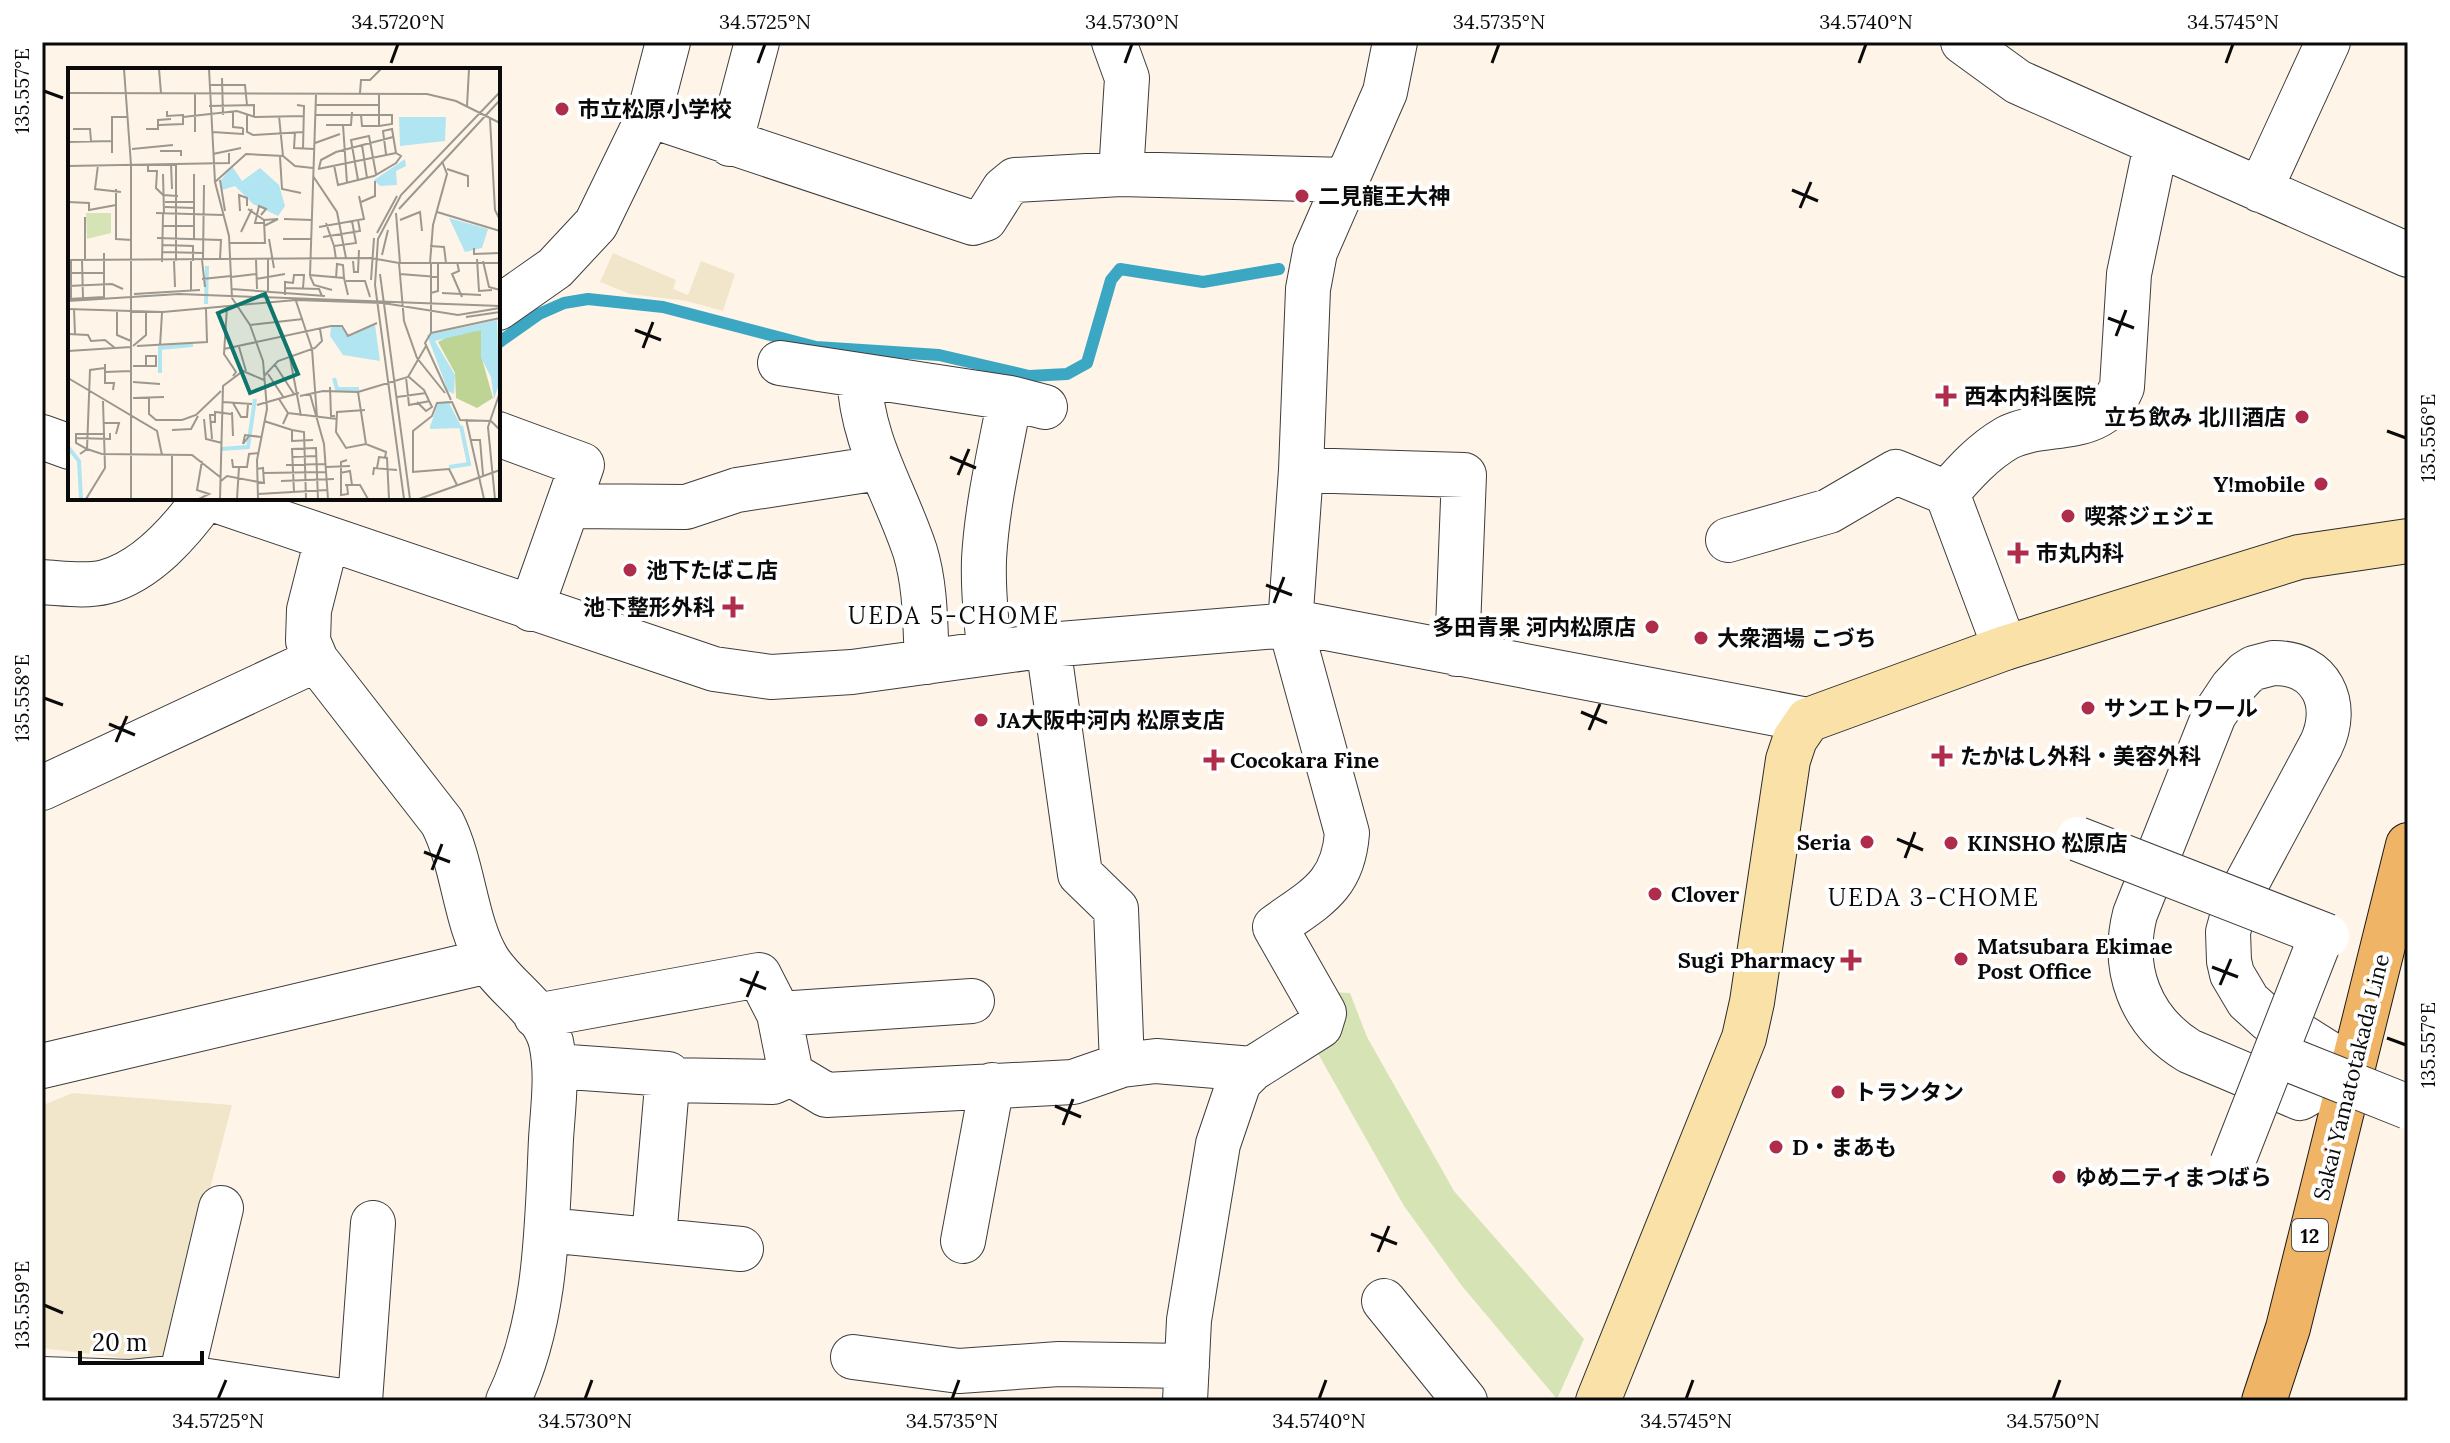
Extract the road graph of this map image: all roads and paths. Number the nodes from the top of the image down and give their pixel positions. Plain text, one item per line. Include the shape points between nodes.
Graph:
1 (668, 42) edge
2 (757, 42) edge
3 (1114, 42) edge
4 (1395, 42) edge
5 (1963, 42) edge
6 (2328, 42) edge
7 (649, 115) junction
8 (730, 144) junction
9 (2156, 145) junction
10 (1121, 174) junction
11 (1346, 180) junction
12 (2260, 190) junction
13 (2408, 255) edge
14 (500, 307) edge
15 (780, 363) dead end
16 (859, 375) junction
17 (500, 435) edge
18 (42, 437) edge
19 (68, 446) edge
20 (879, 468) junction
21 (1301, 470) junction
22 (1947, 493) junction
23 (214, 500) edge
24 (218, 500) edge
25 (569, 506) junction
26 (327, 539) junction
27 (1728, 540) dead end
28 (2408, 541) edge
29 (42, 582) edge
30 (531, 609) junction
31 (1290, 625) junction
32 (1048, 645) junction
33 (2005, 648) junction
34 (990, 653) junction
35 (1457, 654) junction
36 (316, 660) junction
37 (927, 662) junction
38 (1808, 720) junction
39 (42, 788) edge
40 (2078, 839) dead end
41 (2408, 845) edge
42 (488, 961) junction
43 (972, 1001) dead end
44 (779, 1014) junction
45 (536, 1016) junction
46 (2275, 1054) junction
47 (1122, 1065) junction
48 (42, 1066) edge
49 (555, 1066) junction
50 (2352, 1068) junction
51 (1252, 1069) junction
52 (791, 1074) junction
53 (667, 1080) junction
54 (992, 1085) junction
55 (2408, 1107) edge
56 (2232, 1164) dead end
57 (221, 1208) dead end
58 (373, 1223) dead end
59 (547, 1230) junction
60 (654, 1238) junction
61 (963, 1241) dead end
62 (741, 1249) dead end
63 (1384, 1301) dead end
64 (853, 1357) dead end
65 (181, 1377) junction
66 (42, 1379) edge
67 (1186, 1383) edge
68 (342, 1401) edge
69 (360, 1401) edge
70 (508, 1401) edge
71 (1465, 1401) edge
72 (1598, 1401) edge
73 (2264, 1401) edge

1 - 7 street
2 - 8 street
3 - 10 street via 1127,78
4 - 11 street via 1385,92
5 - 9 street via 2018,82
6 - 12 street
7 - 8 street
7 - 14 street via 596,224 555,268
8 - 10 street via 973,223 985,219 1015,180
9 - 12 street
9 - 22 street via 2129,274 2117,399 2095,418 2009,437 1971,464
10 - 11 street
11 - 21 street via 1315,252 1308,289
12 - 13 street
15 - 16 street
16 - 20 street via 868,437
16 - 34 street via 1027,402 992,492 984,558
17 - 25 street via 582,465
18 - 19 street
20 - 25 street via 737,490 686,507
20 - 37 street via 922,578
21 - 31 street
21 - 35 street via 1464,475
22 - 27 street via 1896,472 1829,511
22 - 33 street
23 - 29 street via 159,550 115,579
24 - 26 street
25 - 30 street
26 - 30 street
26 - 36 street via 309,610 308,641
28 - 33 street via 2299,557
30 - 37 street via 714,669 771,677
31 - 32 street
31 - 35 street
31 - 51 street via 1344,823 1345,852 1328,887 1275,927 1324,1013 1320,1026
32 - 34 street
32 - 47 street via 1080,874 1116,909
33 - 38 street
34 - 37 street
35 - 38 street
36 - 39 street
36 - 42 street via 442,822 454,845
38 - 72 street via 1788,760 1744,1038
40 - 46 street, bridge via 2326,930
41 - 50 main road, Sakai Yamatotakada Line / 12
42 - 45 street
42 - 48 street
43 - 44 street
44 - 45 street via 759,975
44 - 52 street
45 - 49 street via 550,1038
46 - 55 street, bridge
46 - 56 street, bridge
47 - 51 street via 1156,1061
47 - 54 street via 1073,1082
49 - 53 street via 668,1074
49 - 59 street
50 - 50 street via 2300,1098 2217,1063 2181,1046 2160,1028 2143,1005 2132,975 2129,944 2135,914 2208,727 2238,680 2273,663 2294,665 2319,683 2328,703 2329,725 2236,903 2228,932 2229,961 2239,988 2257,1011
50 - 73 main road, Sakai Yamatotakada Line / 12 via 2288,1328
51 - 67 street via 1239,1082 1218,1144 1189,1320
52 - 53 street via 773,1082
52 - 54 street via 826,1095
53 - 60 street
54 - 61 street
57 - 65 street
58 - 69 street
59 - 60 street
59 - 70 street via 532,1339
60 - 62 street
63 - 71 street
64 - 67 street via 959,1371 1059,1364
65 - 66 street via 131,1382
65 - 68 street

